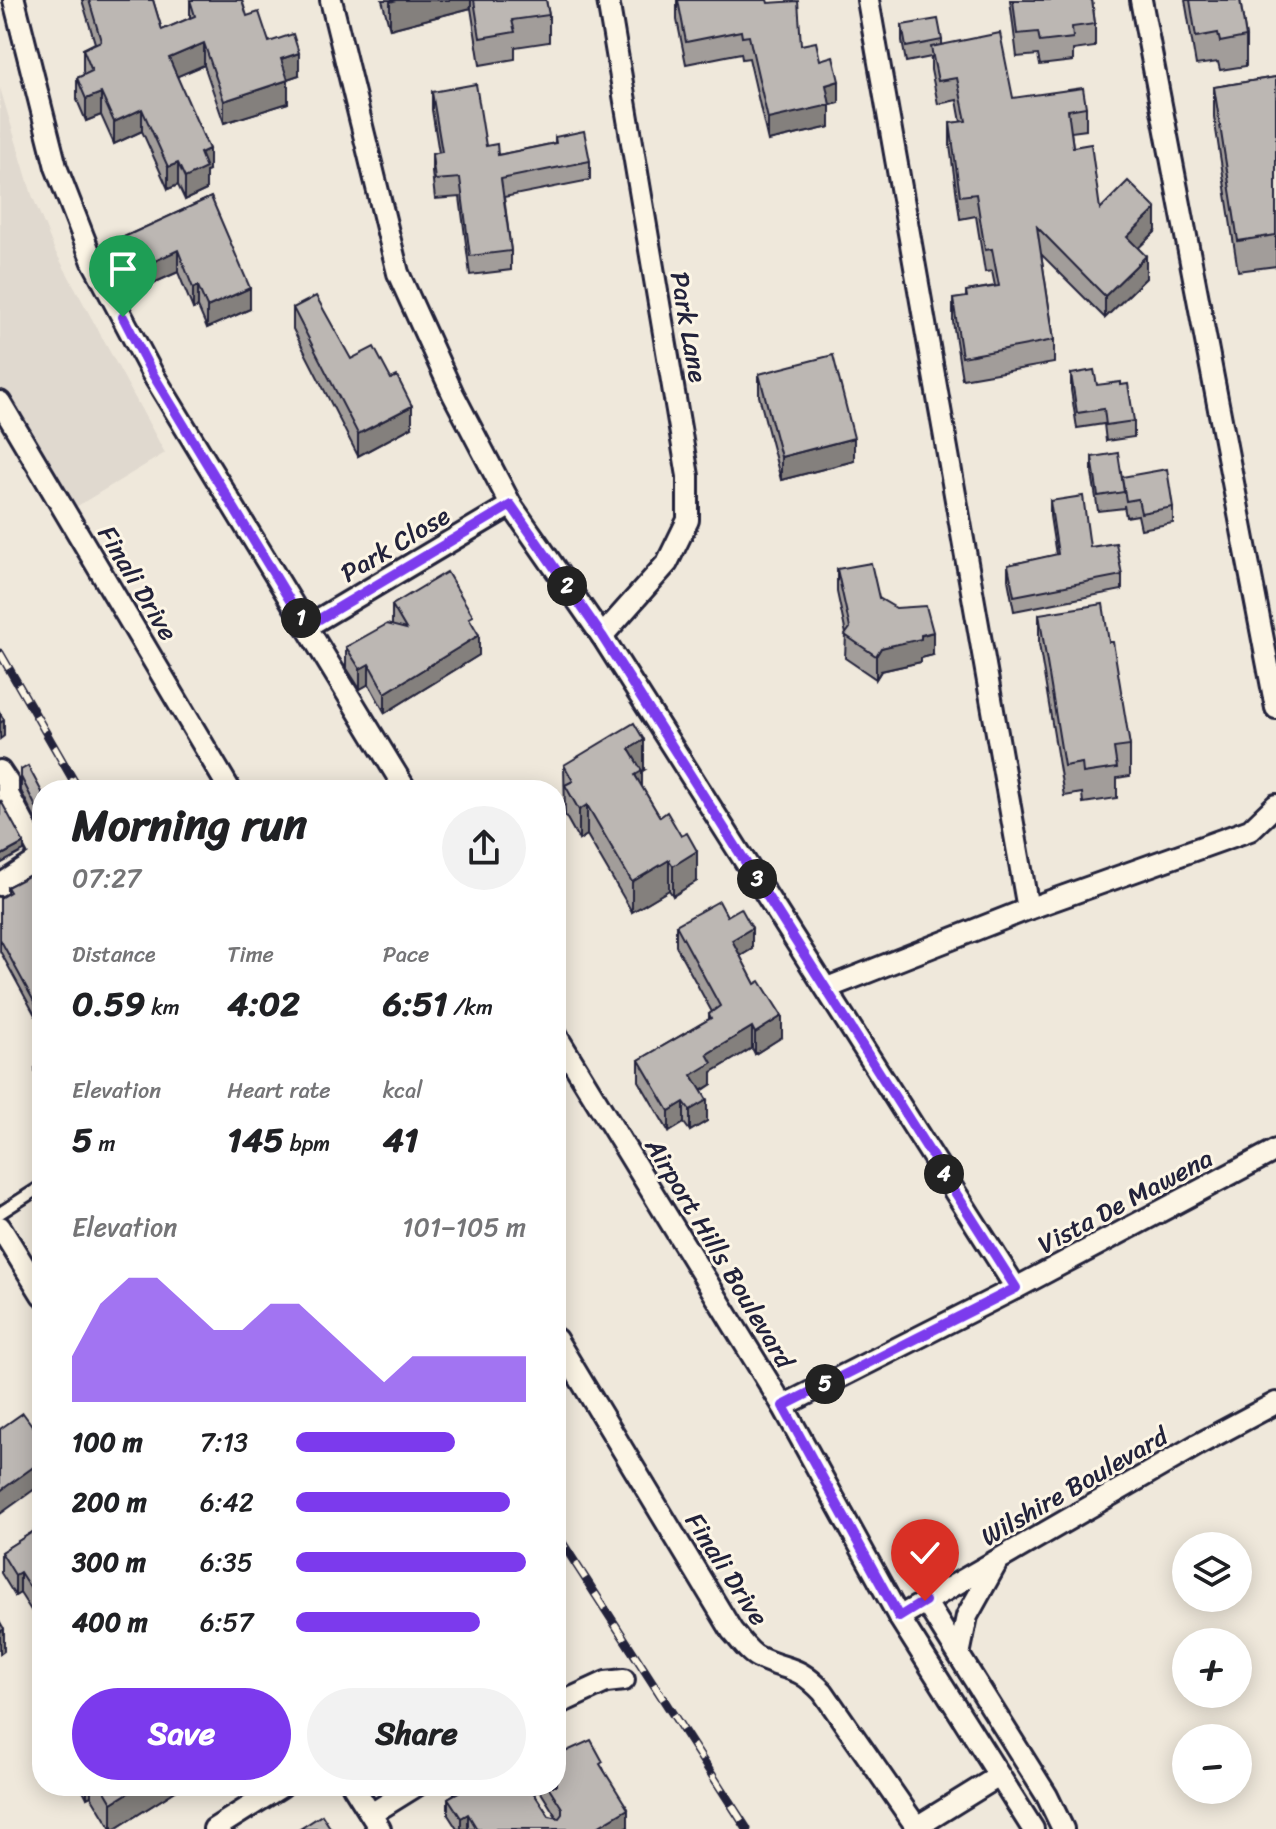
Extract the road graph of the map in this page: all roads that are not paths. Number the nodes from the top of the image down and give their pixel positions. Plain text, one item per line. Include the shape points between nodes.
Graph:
1 (14, 0) edge
2 (331, 0) edge
3 (608, 0) edge
4 (868, 0) edge
5 (1141, 0) edge
6 (0, 402) edge
7 (511, 505) junction
8 (306, 627) junction
9 (602, 636) junction
10 (1276, 708) edge
11 (0, 771) edge
12 (224, 780) edge
13 (400, 780) edge
14 (1276, 805) edge
15 (32, 839) edge
16 (32, 869) edge
17 (0, 885) edge
18 (1028, 909) junction
19 (827, 988) junction
20 (566, 1051) edge
21 (1276, 1150) edge
22 (32, 1192) edge
23 (0, 1213) edge
24 (0, 1227) edge
25 (32, 1279) edge
26 (1016, 1288) junction
27 (566, 1356) edge
28 (1276, 1403) edge
29 (783, 1406) junction
30 (998, 1560) junction
31 (925, 1601) junction
32 (899, 1617) junction
33 (959, 1655) junction
34 (624, 1680) dead end
35 (566, 1700) edge
36 (999, 1776) junction
37 (267, 1796) edge
38 (359, 1796) edge
39 (405, 1796) edge
40 (375, 1822) edge
41 (217, 1828) edge
42 (916, 1828) edge
43 (1033, 1829) edge
44 (1063, 1829) edge

1 - 8 street via 56,167 93,262 152,373
2 - 7 street via 398,273
3 - 9 street, Park Lane via 688,476 688,520 667,563
4 - 18 street
5 - 10 street
6 - 12 street, Finali Drive
7 - 8 street, Park Close
7 - 9 street
8 - 13 street
9 - 19 street
11 - 15 street
14 - 18 street via 1250,830
16 - 17 street
18 - 19 street
19 - 26 street
20 - 29 street, Airport Hills Boulevard
21 - 26 street, Vista De Mawena
22 - 23 lane
24 - 25 street
26 - 29 street, Vista De Mawena
27 - 42 street, Finali Drive via 732,1631 757,1658 808,1676 823,1692
28 - 30 street, Wilshire Boulevard
29 - 32 street, Airport Hills Boulevard
30 - 31 street, Wilshire Boulevard
30 - 33 street via 967,1616
31 - 32 street, Wilshire Boulevard
31 - 33 street
32 - 36 street, Airport Hills Boulevard
33 - 44 street
34 - 35 street via 606,1682
36 - 42 street
36 - 43 street, Airport Hills Boulevard
37 - 41 street
38 - 40 street
39 - 40 street

